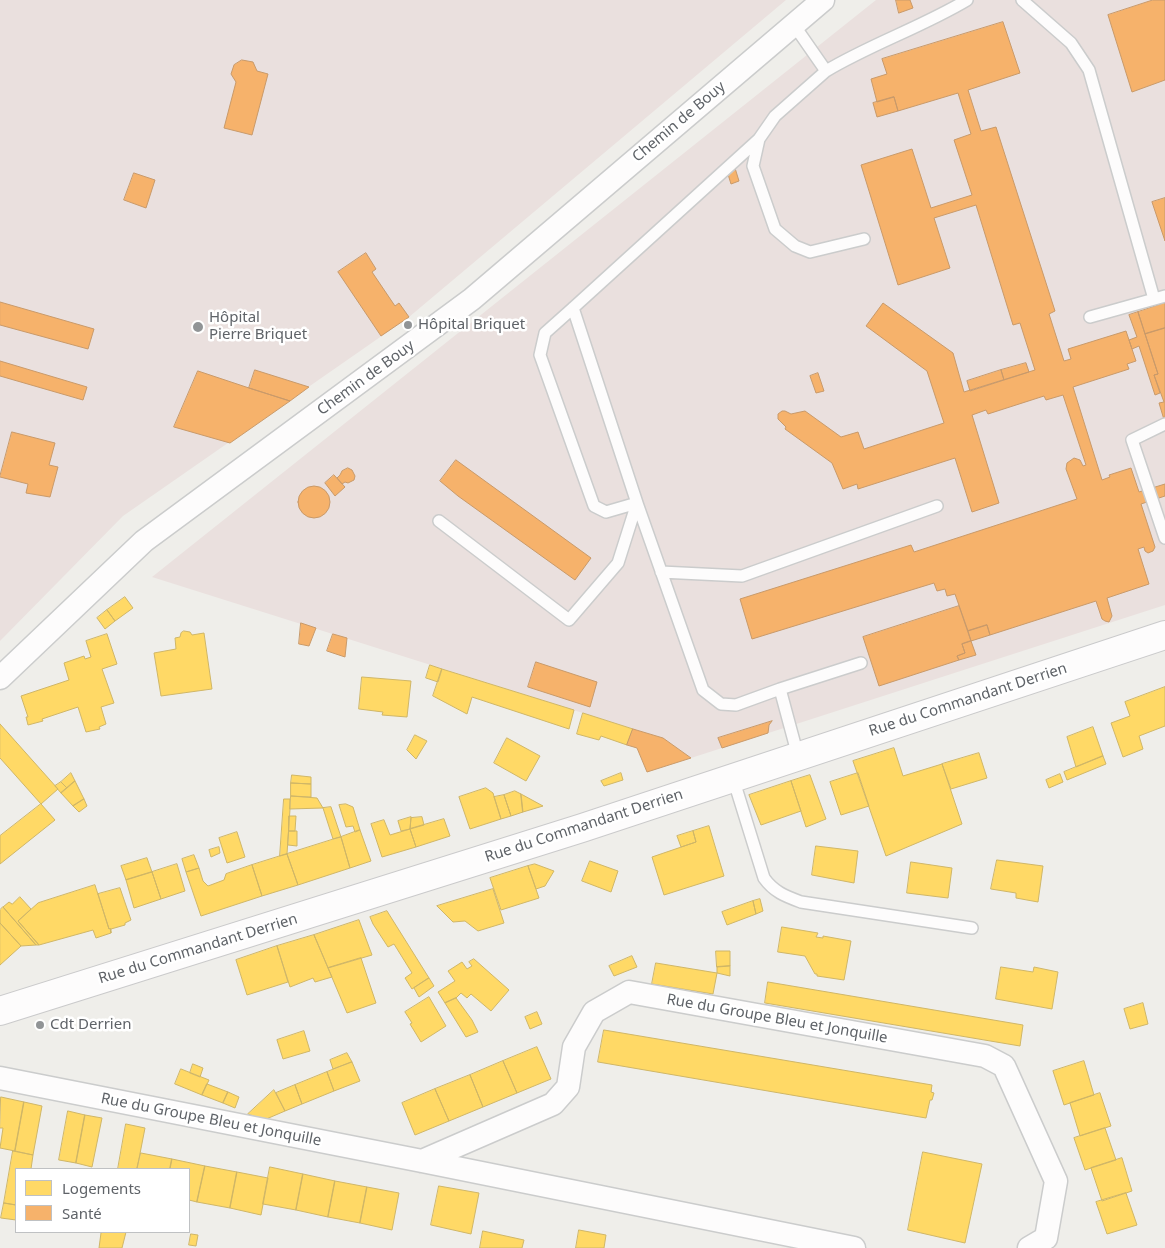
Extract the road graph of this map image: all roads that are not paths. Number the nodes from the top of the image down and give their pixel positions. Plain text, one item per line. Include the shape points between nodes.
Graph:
1 (823, 0) edge
2 (967, 0) edge
3 (1022, 0) edge
4 (794, 25) junction
5 (826, 71) junction
6 (759, 139) junction
7 (864, 239) dead end
8 (1160, 298) edge
9 (574, 308) junction
10 (1090, 317) dead end
11 (1165, 424) edge
12 (637, 503) junction
13 (937, 506) dead end
14 (439, 521) dead end
15 (1165, 538) edge
16 (661, 572) junction
17 (1165, 635) edge
18 (861, 664) dead end
19 (0, 678) edge
20 (780, 689) junction
21 (798, 756) junction
22 (731, 778) junction
23 (972, 928) dead end
24 (0, 1011) edge
25 (0, 1078) edge
26 (422, 1161) junction
27 (854, 1248) edge
28 (1029, 1248) edge

1 - 4 street, Chemin de Bouy
2 - 5 lane
3 - 8 lane via 1071,43 1089,70
4 - 5 lane
4 - 19 street, Chemin de Bouy via 472,300 144,541
5 - 6 lane via 775,116
6 - 7 lane via 752,166 775,230 795,246 810,252
6 - 9 lane
8 - 10 lane
9 - 12 lane
9 - 12 lane via 545,333 540,354 594,506 606,512
11 - 15 lane via 1132,440
12 - 14 lane via 618,564 568,620
12 - 16 lane
13 - 16 lane via 742,576
16 - 20 lane via 703,690 721,704 736,705
17 - 21 main road, Rue du Commandant Derrien
18 - 20 lane
20 - 21 lane
21 - 22 main road, Rue du Commandant Derrien
22 - 23 lane via 764,878 779,893 800,902
22 - 24 main road, Rue du Commandant Derrien via 573,831
25 - 26 street, Rue du Groupe Bleu et Jonquille
26 - 27 street, Rue du Groupe Bleu et Jonquille
26 - 28 street, Rue du Groupe Bleu et Jonquille via 553,1104 568,1087 574,1047 594,1012 629,992 985,1056 1004,1066 1056,1181 1046,1238

